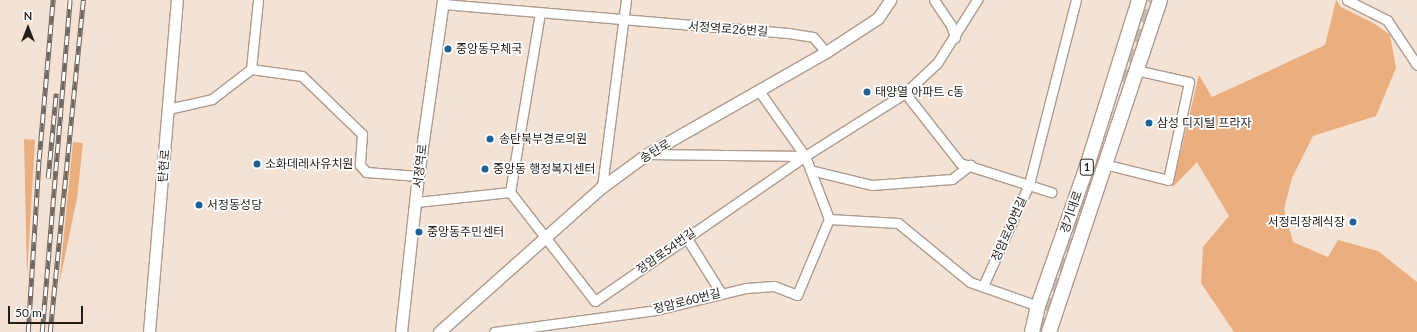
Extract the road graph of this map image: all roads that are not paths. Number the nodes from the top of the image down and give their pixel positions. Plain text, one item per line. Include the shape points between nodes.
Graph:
1 (177, 0) edge
2 (258, 0) edge
3 (509, 0) edge
4 (626, 0) edge
5 (890, 0) edge
6 (934, 0) edge
7 (977, 0) edge
8 (1076, 0) edge
9 (1139, 0) edge
10 (1160, 0) edge
11 (1347, 0) edge
12 (443, 2) edge
13 (508, 10) junction
14 (540, 13) junction
15 (624, 21) junction
16 (955, 37) junction
17 (826, 52) junction
18 (1417, 65) edge
19 (251, 69) junction
20 (1136, 70) junction
21 (759, 91) junction
22 (905, 93) junction
23 (168, 109) junction
24 (647, 154) junction
25 (805, 156) junction
26 (1104, 164) junction
27 (970, 165) junction
28 (810, 170) junction
29 (418, 176) junction
30 (1029, 184) junction
31 (602, 187) junction
32 (510, 192) junction
33 (1051, 192) dead end
34 (416, 202) junction
35 (829, 219) junction
36 (686, 237) junction
37 (543, 238) junction
38 (983, 286) junction
39 (721, 293) junction
40 (1038, 306) junction
41 (149, 332) edge
42 (401, 332) edge
43 (439, 332) edge
44 (494, 332) edge
45 (1032, 332) edge
46 (1049, 332) edge

1 - 23 street, 탄현로
2 - 19 street
3 - 13 street
4 - 15 street
5 - 17 street, 송탄로 via 878,18
6 - 16 street via 952,25
7 - 16 street, 정암로54번길
8 - 30 street, 정암로60번길
9 - 40 main road, 경기대로 / 1 via 1089,160
10 - 20 main road, 경기대로
11 - 18 street via 1387,20
12 - 13 street, 서정역로26번길
12 - 29 street, 서정역로
13 - 14 street, 서정역로26번길
14 - 15 street, 서정역로26번길
14 - 32 street
15 - 17 street, 서정역로26번길 via 788,33 813,38
15 - 31 street
16 - 22 street, 정암로54번길 via 937,63
17 - 21 street, 송탄로
19 - 23 street via 212,99
19 - 29 street via 302,76 362,134 360,165 366,172
20 - 26 main road, 경기대로
20 - 26 street via 1188,82 1168,180
21 - 24 street, 송탄로
21 - 25 street
22 - 25 street, 정암로54번길
22 - 27 street via 960,163
23 - 41 street, 탄현로
24 - 25 street
24 - 31 street, 송탄로
25 - 28 street
25 - 36 street, 정암로54번길
26 - 46 main road, 경기대로
27 - 28 street via 952,179 872,185
27 - 30 street
28 - 35 street
29 - 34 street, 서정역로
30 - 33 street
30 - 38 street, 정암로60번길
31 - 37 street, 송탄로
32 - 34 street
32 - 37 street
34 - 42 street, 서정역로
35 - 38 street via 898,223 970,282
35 - 39 street, 정암로60번길 via 797,295 774,286
36 - 37 street, 정암로54번길 via 595,301
36 - 39 street
37 - 43 street, 송탄로
38 - 40 street
39 - 44 street, 정암로60번길 via 656,310
40 - 45 main road, 경기대로 / 1

